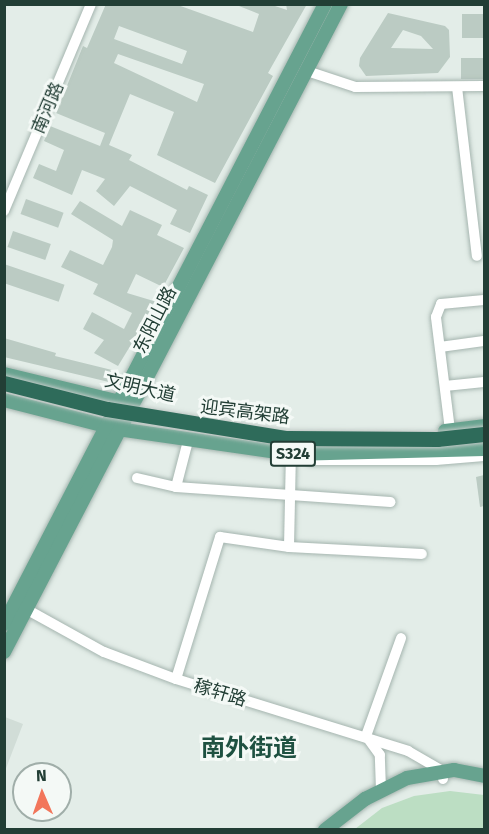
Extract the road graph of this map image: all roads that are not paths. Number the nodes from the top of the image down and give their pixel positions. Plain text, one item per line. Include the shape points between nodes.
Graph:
1 (91, 4) edge
2 (325, 4) edge
3 (341, 4) edge
4 (307, 71) junction
5 (484, 86) edge
6 (457, 87) junction
7 (4, 211) edge
8 (477, 256) dead end
9 (484, 300) edge
10 (484, 341) edge
11 (440, 346) junction
12 (4, 374) edge
13 (484, 382) edge
14 (4, 383) edge
15 (445, 386) junction
16 (4, 393) edge
17 (4, 400) edge
18 (127, 404) junction
19 (484, 426) edge
20 (111, 427) junction
21 (450, 430) junction
22 (484, 434) edge
23 (484, 442) edge
24 (188, 443) junction
25 (484, 448) edge
26 (484, 456) edge
27 (291, 457) junction
28 (136, 478) dead end
29 (176, 487) junction
30 (288, 497) junction
31 (390, 502) dead end
32 (289, 547) junction
33 (422, 554) dead end
34 (15, 603) edge
35 (4, 624) edge
36 (401, 638) dead end
37 (4, 652) edge
38 (176, 679) junction
39 (366, 736) junction
40 (442, 775) junction
41 (484, 776) edge
42 (484, 785) edge
43 (381, 790) junction
44 (325, 830) edge
45 (335, 830) edge

1 - 7 street, 南河路
2 - 18 main road, 东阳山路
3 - 4 main road, 东阳山路
4 - 6 street via 354,87
4 - 18 main road, 东阳山路
5 - 6 street
6 - 8 street
9 - 11 street via 441,304 436,317
10 - 11 street
11 - 15 street
12 - 18 main road, 文明大道 / S324
13 - 15 street
14 - 22 highway, 迎宾高架路, bridge via 118,411 287,438 437,439
15 - 21 street
16 - 23 highway, 迎宾高架路 via 178,432 286,448
17 - 20 main road, S324
18 - 20 main road, 东阳山路
18 - 21 main road, 文明大道 / S324 via 289,432
19 - 21 main road, 文明大道 / S324
20 - 24 main road, S324
20 - 34 main road, 东阳山路
24 - 27 main road, S324
24 - 29 street
25 - 27 main road, S324
26 - 27 street via 436,460
27 - 30 street
28 - 29 street
29 - 30 street
30 - 31 street
30 - 32 street
32 - 33 street
32 - 38 street via 220,537
34 - 35 main road, 东阳山路
34 - 37 main road, 东阳山路
34 - 38 street, 稼轩路 via 104,652
36 - 39 street
38 - 39 street, 稼轩路
39 - 40 street, 稼轩路 via 422,757
39 - 43 street via 380,755
40 - 41 main road
40 - 42 main road
40 - 43 main road via 407,778
40 - 45 main road via 390,793
43 - 44 main road

